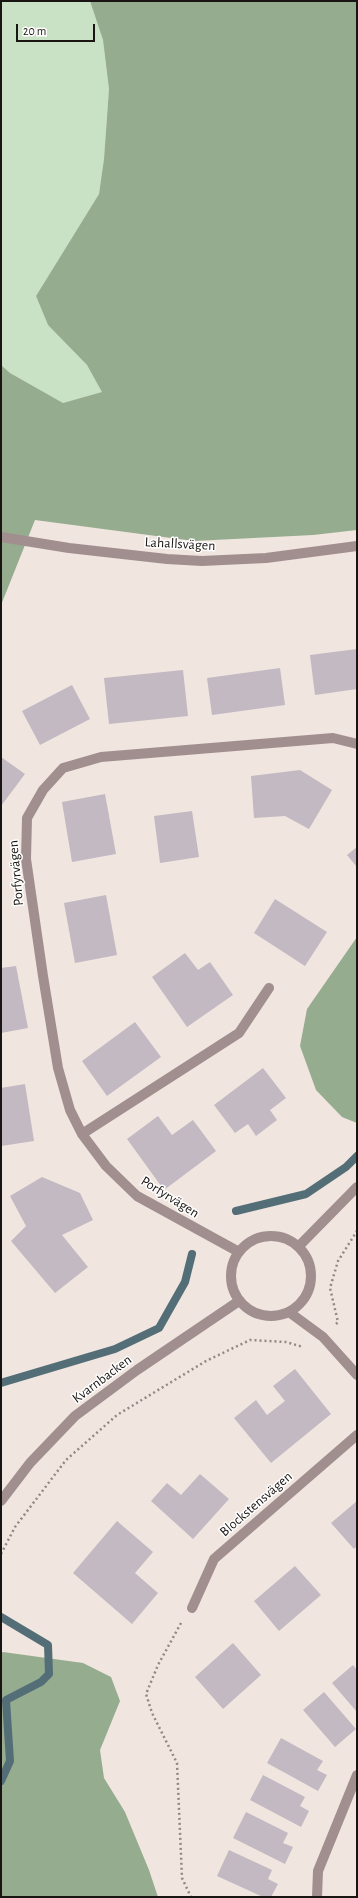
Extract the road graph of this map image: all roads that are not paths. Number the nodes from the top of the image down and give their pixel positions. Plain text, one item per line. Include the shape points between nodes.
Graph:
1 (1, 537) edge
2 (357, 546) edge
3 (357, 744) edge
4 (269, 988) dead end
5 (82, 1134) junction
6 (357, 1187) edge
7 (299, 1246) junction
8 (239, 1252) junction
9 (239, 1301) junction
10 (289, 1312) junction
11 (357, 1375) edge
12 (357, 1435) edge
13 (1, 1501) edge
14 (192, 1608) road end
15 (357, 1775) edge
16 (353, 1796) edge
17 (317, 1897) edge

1 - 2 street, Lahallsvägen via 69,548 202,561 266,558
3 - 5 street, Porfyrvägen via 333,738 101,757 62,768 43,790 27,818 26,859 58,1068 70,1110
4 - 5 street via 239,1033
5 - 8 street, Porfyrvägen via 106,1166 137,1196
6 - 7 street
7 - 8 street via 280,1238 265,1237 251,1242
7 - 10 street via 309,1265 310,1283 303,1300
8 - 9 street via 232,1265 231,1280
9 - 10 street via 262,1316
9 - 13 street, Kvarnbacken via 137,1370 75,1416 30,1463
10 - 11 street via 323,1337
12 - 14 street, Blockstensvägen via 214,1559
15 - 16 street
16 - 17 street via 318,1871

